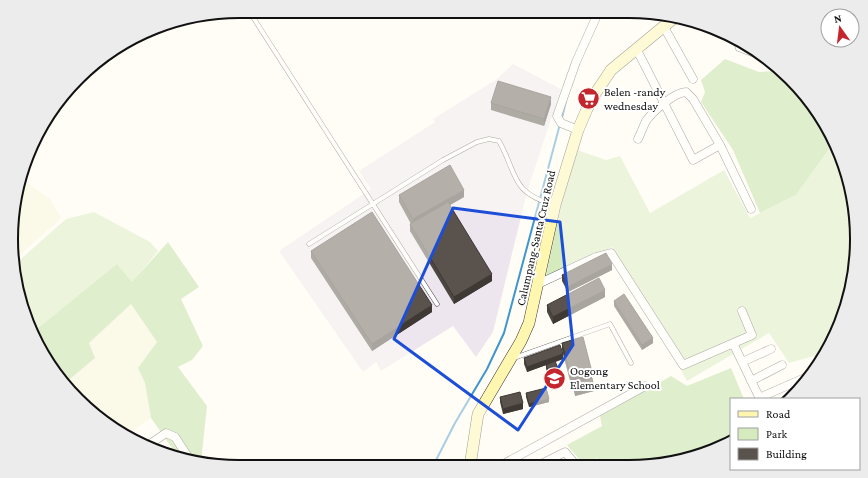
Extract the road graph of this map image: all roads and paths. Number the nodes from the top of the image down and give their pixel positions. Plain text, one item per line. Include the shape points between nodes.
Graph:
1 (254, 18) edge
2 (596, 18) edge
3 (670, 22) edge
4 (664, 27) junction
5 (737, 47) edge
6 (636, 48) junction
7 (748, 53) edge
8 (693, 79) dead end
9 (663, 104) junction
10 (578, 130) junction
11 (638, 139) dead end
12 (720, 145) junction
13 (374, 204) junction
14 (555, 205) junction
15 (751, 209) dead end
16 (308, 244) dead end
17 (538, 284) junction
18 (437, 304) dead end
19 (742, 311) dead end
20 (733, 343) junction
21 (771, 349) dead end
22 (510, 360) junction
23 (742, 362) junction
24 (631, 363) dead end
25 (782, 365) dead end
26 (751, 380) junction
27 (798, 381) edge
28 (645, 386) dead end
29 (759, 398) edge
30 (761, 398) edge
31 (152, 442) edge
32 (185, 453) edge
33 (471, 460) edge
34 (513, 460) edge
35 (550, 460) edge
36 (572, 460) edge

1 - 13 lane
2 - 10 street via 557,116 560,122
3 - 4 main road, Calumpang-Santa Cruz Road
4 - 6 main road, Calumpang-Santa Cruz Road
4 - 8 street
5 - 7 lane
6 - 9 street
6 - 10 main road, Calumpang-Santa Cruz Road via 603,80
9 - 11 street via 647,120
9 - 12 street via 670,98 686,92 693,99
9 - 12 street via 693,160
10 - 14 main road, Calumpang-Santa Cruz Road
12 - 15 street
13 - 14 lane via 443,160 477,142 489,139 499,141 518,184 536,199
13 - 16 lane
13 - 18 lane
14 - 17 main road, Calumpang-Santa Cruz Road
17 - 20 street via 596,257 611,253 683,365
17 - 22 main road, Calumpang-Santa Cruz Road via 530,323
19 - 20 street via 752,335
20 - 23 street
21 - 23 street
22 - 24 lane via 610,324
22 - 33 main road, Calumpang-Santa Cruz Road via 478,414
23 - 26 street
25 - 26 street
26 - 29 street
27 - 30 street
28 - 34 street
31 - 32 street via 166,433 175,437
35 - 36 street via 565,452

